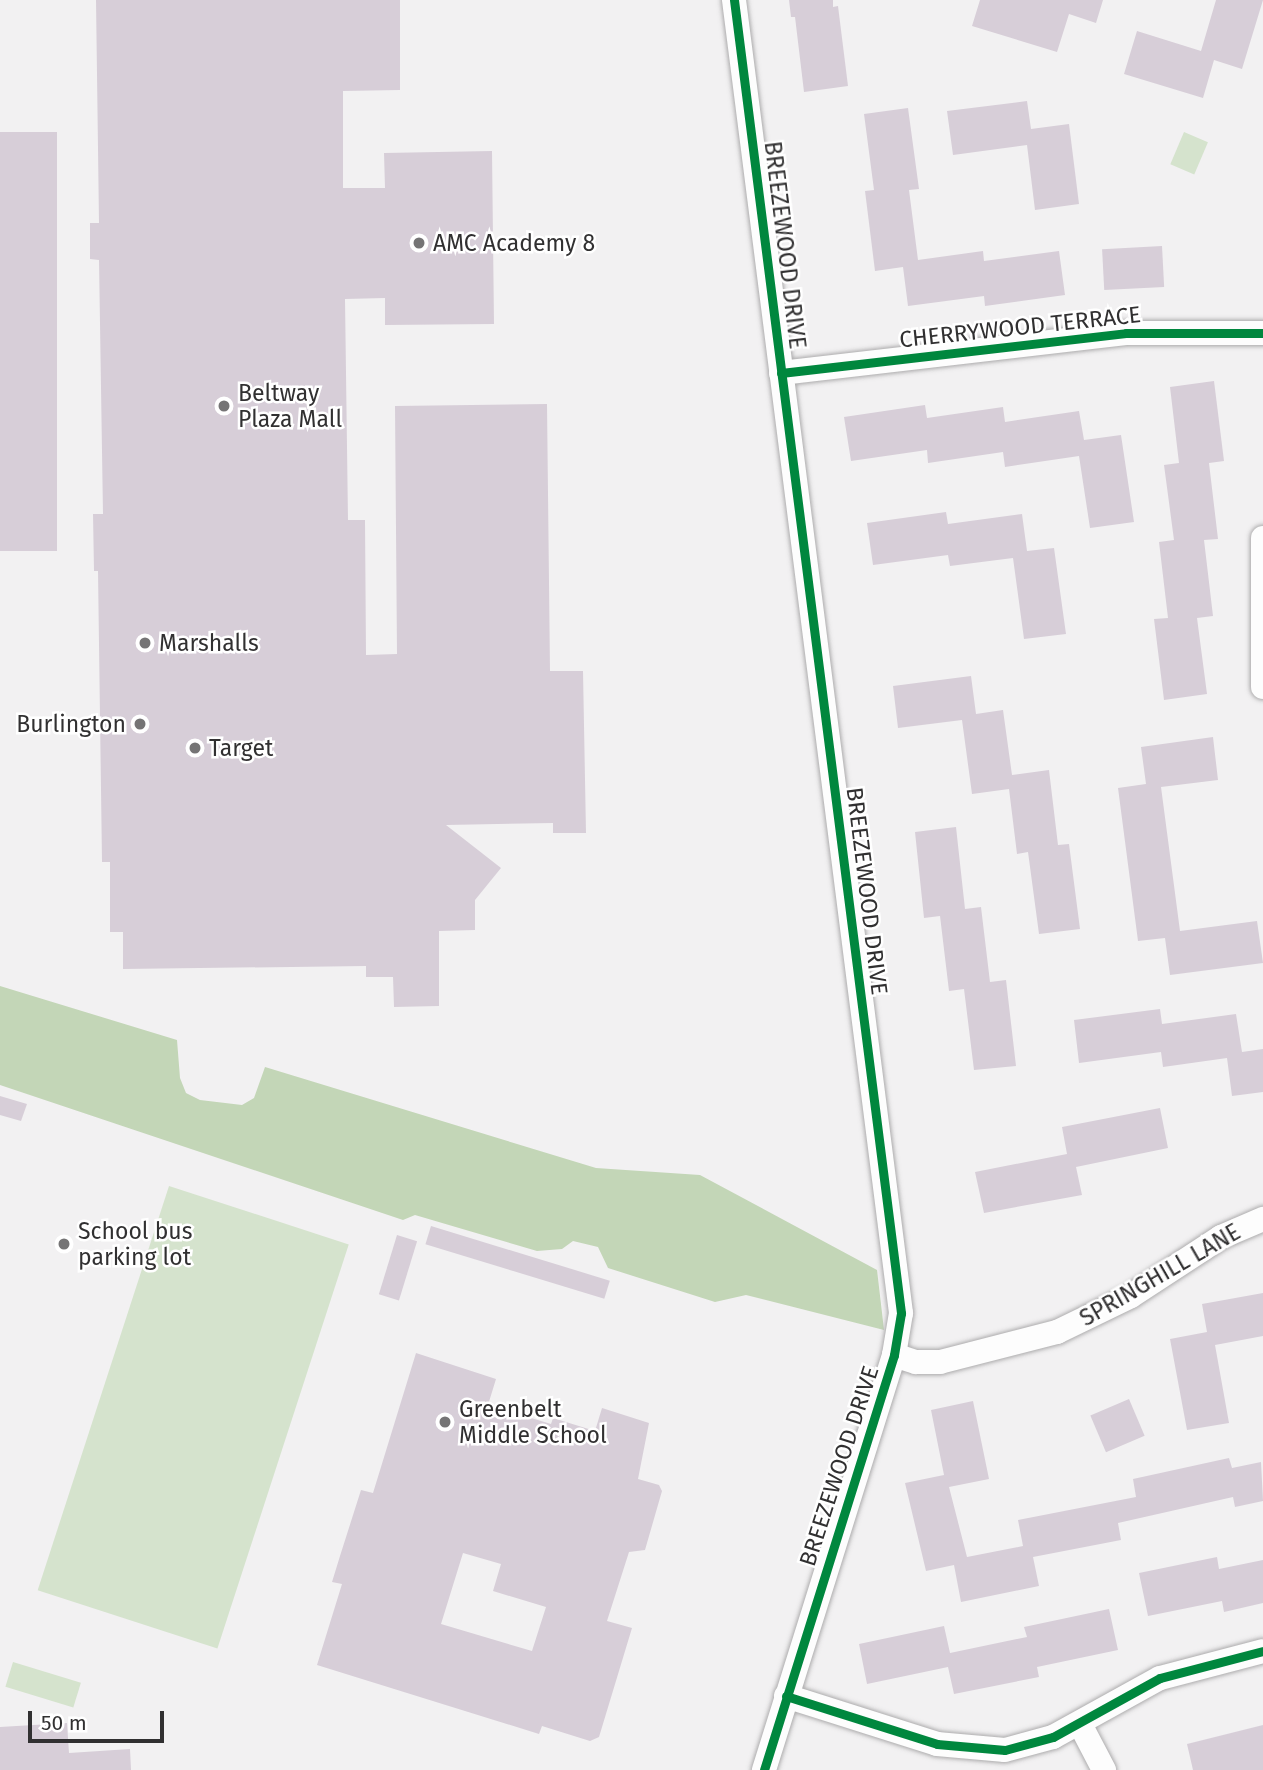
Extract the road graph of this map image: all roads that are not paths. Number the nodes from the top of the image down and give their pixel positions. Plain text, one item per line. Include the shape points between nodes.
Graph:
1 (734, 0) edge
2 (1263, 332) edge
3 (781, 373) junction
4 (1263, 538) edge
5 (1263, 687) edge
6 (1263, 1219) edge
7 (894, 1356) junction
8 (1263, 1651) edge
9 (786, 1696) junction
10 (1080, 1724) junction
11 (764, 1770) edge
12 (1104, 1770) edge

1 - 3 street, BREEZEWOOD DRIVE
2 - 3 street, CHERRYWOOD TERRACE via 1126,334
3 - 7 street, BREEZEWOOD DRIVE via 899,1291 901,1331
4 - 5 street
6 - 7 street, SPRINGHILL LANE via 1220,1237 1131,1296 1057,1332 940,1362 916,1363
7 - 9 street, BREEZEWOOD DRIVE
8 - 10 street via 1160,1678
9 - 10 street via 927,1742 976,1751 1027,1747
9 - 11 street, BREEZEWOOD DRIVE
10 - 12 street

